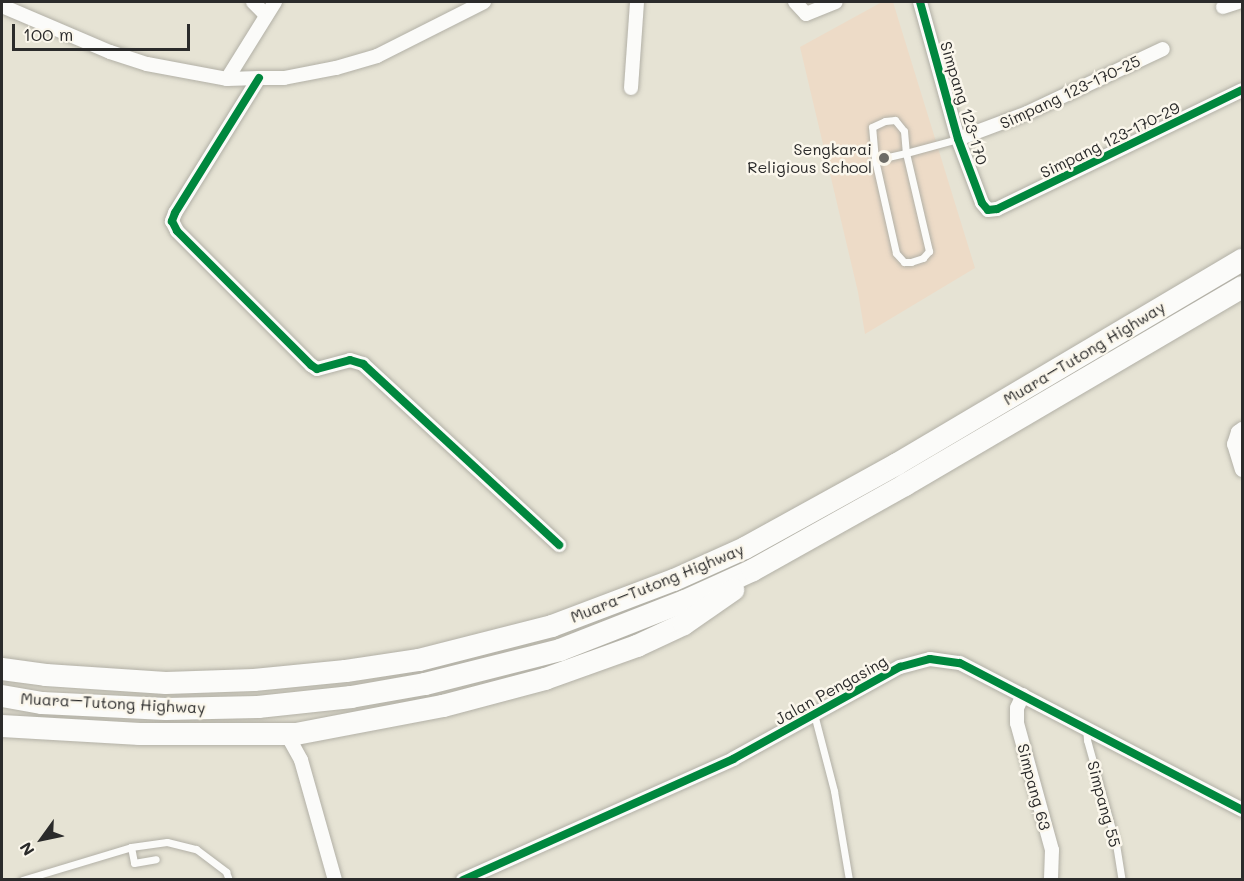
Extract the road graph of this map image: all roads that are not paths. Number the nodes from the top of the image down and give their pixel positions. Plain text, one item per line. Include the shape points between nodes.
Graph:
1 (253, 2) edge
2 (275, 2) edge
3 (484, 2) edge
4 (638, 2) edge
5 (795, 2) edge
6 (836, 2) edge
7 (920, 2) edge
8 (1238, 2) edge
9 (2, 4) edge
10 (1223, 8) dead end
11 (266, 15) junction
12 (1163, 49) dead end
13 (227, 78) junction
14 (259, 78) junction
15 (631, 88) dead end
16 (1242, 90) edge
17 (958, 139) junction
18 (906, 153) junction
19 (875, 160) junction
20 (988, 210) joint
21 (1242, 260) edge
22 (1242, 287) edge
23 (1242, 429) edge
24 (1242, 470) edge
25 (559, 545) dead end
26 (747, 572) junction
27 (2, 669) edge
28 (1023, 695) junction
29 (2, 696) edge
30 (814, 714) junction
31 (2, 726) edge
32 (1086, 728) junction
33 (311, 731) junction
34 (280, 734) junction
35 (301, 760) junction
36 (1242, 810) edge
37 (131, 847) junction
38 (156, 859) dead end
39 (22, 879) edge
40 (229, 879) edge
41 (335, 879) edge
42 (463, 879) edge
43 (849, 879) edge
44 (1051, 879) edge
45 (1122, 879) edge

1 - 11 street
2 - 11 street
3 - 14 street via 377,56 284,78
4 - 15 street
5 - 6 street via 806,14
7 - 17 street, Simpang 123-170
8 - 10 street
9 - 13 street via 110,52 181,72
11 - 13 street
12 - 17 street, Simpang 123-170-25 via 1027,113
13 - 14 street
14 - 25 street via 175,213 172,221 177,231 311,365 317,369 344,361 363,364
16 - 20 street, Simpang 123-170-29
17 - 18 lane, Simpang 123-170-25
17 - 20 street, Simpang 123-170
18 - 19 lane, Simpang 123-170-25
18 - 19 lane via 901,125 895,120 885,121 871,130
18 - 19 lane via 929,251 911,262 904,262 896,253
21 - 27 highway, Muara–Tutong Highway via 897,464 745,548 552,626 419,660 254,680 166,683
22 - 26 highway, Muara–Tutong Highway via 895,491
23 - 24 street via 1234,444
26 - 29 highway, Muara–Tutong Highway via 560,650 382,692 258,707 166,709 42,703
26 - 33 highway via 728,595 684,624 627,650 545,679 443,706
28 - 30 street, Jalan Pengasing via 960,663 930,659 900,667
28 - 32 street, Jalan Pengasing
28 - 44 street, Simpang 63 via 1017,708 1017,723 1052,850
30 - 42 street, Jalan Pengasing via 733,759
30 - 43 lane via 834,791
31 - 34 highway via 140,734
32 - 36 street, Jalan Pengasing
32 - 45 lane, Simpang 55
33 - 34 highway
33 - 35 street
34 - 35 street via 290,740
35 - 41 street
37 - 38 lane via 134,863
37 - 39 lane
37 - 40 lane via 167,842 196,849 226,872

